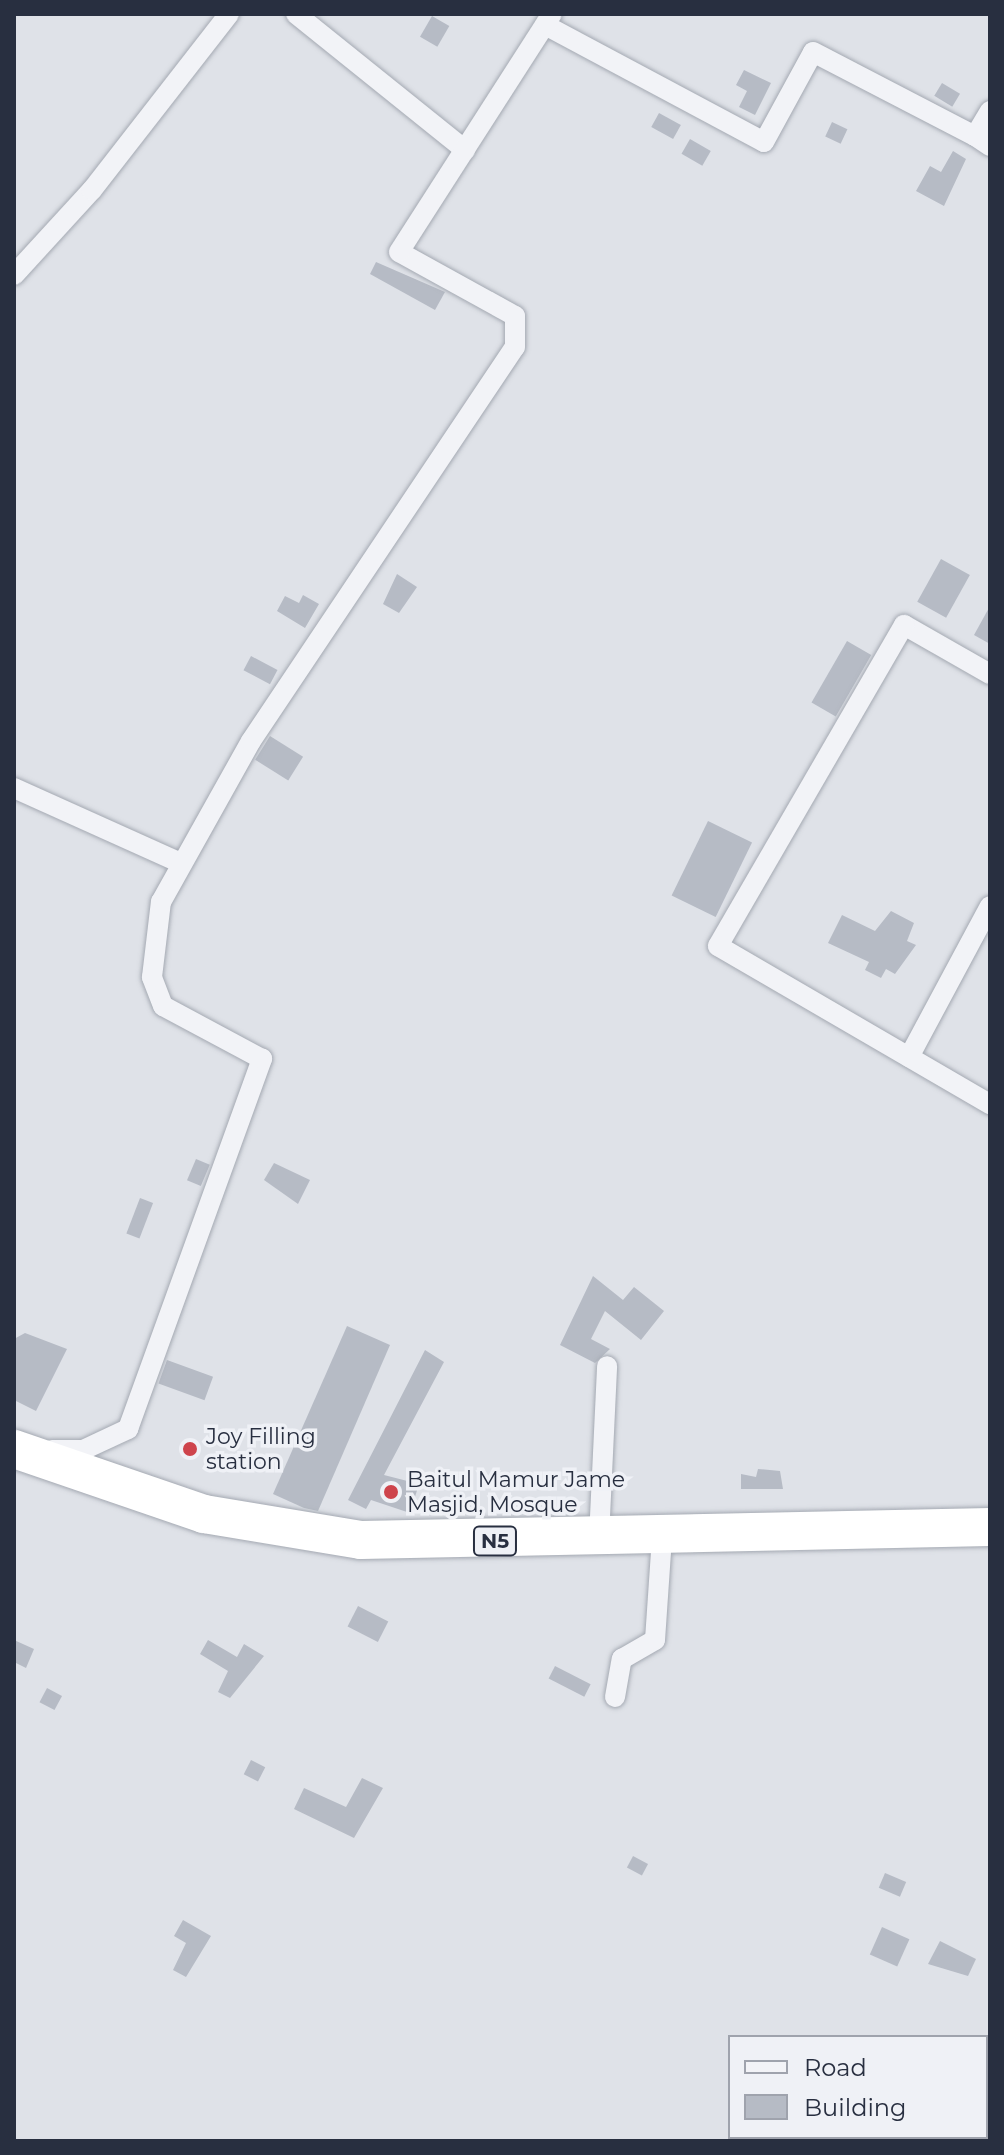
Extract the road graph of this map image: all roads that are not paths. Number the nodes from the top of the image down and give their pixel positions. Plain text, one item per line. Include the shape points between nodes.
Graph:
1 (229, 14) edge
2 (296, 14) edge
3 (549, 20) edge
4 (990, 111) edge
5 (983, 141) edge
6 (465, 150) junction
7 (14, 275) edge
8 (990, 674) edge
9 (14, 788) edge
10 (179, 862) junction
11 (990, 906) edge
12 (909, 1057) junction
13 (990, 1104) edge
14 (607, 1366) dead end
15 (15, 1451) edge
16 (990, 1527) edge
17 (662, 1536) junction
18 (599, 1538) junction
19 (615, 1697) dead end

1 - 7 street via 92,190
2 - 6 street
3 - 5 street via 764,142 813,52
3 - 6 street
4 - 5 street
6 - 10 street via 399,252 515,316 515,347 251,741
8 - 12 street via 904,625 718,946
9 - 10 street
10 - 15 street via 154,928 155,993 184,1022 262,1059 128,1429 83,1450
11 - 12 street
12 - 13 street
14 - 18 street
15 - 18 highway, N5 via 165,1503 288,1532 407,1543
16 - 17 highway, N5
17 - 18 highway, N5
17 - 19 street via 655,1640 622,1659

